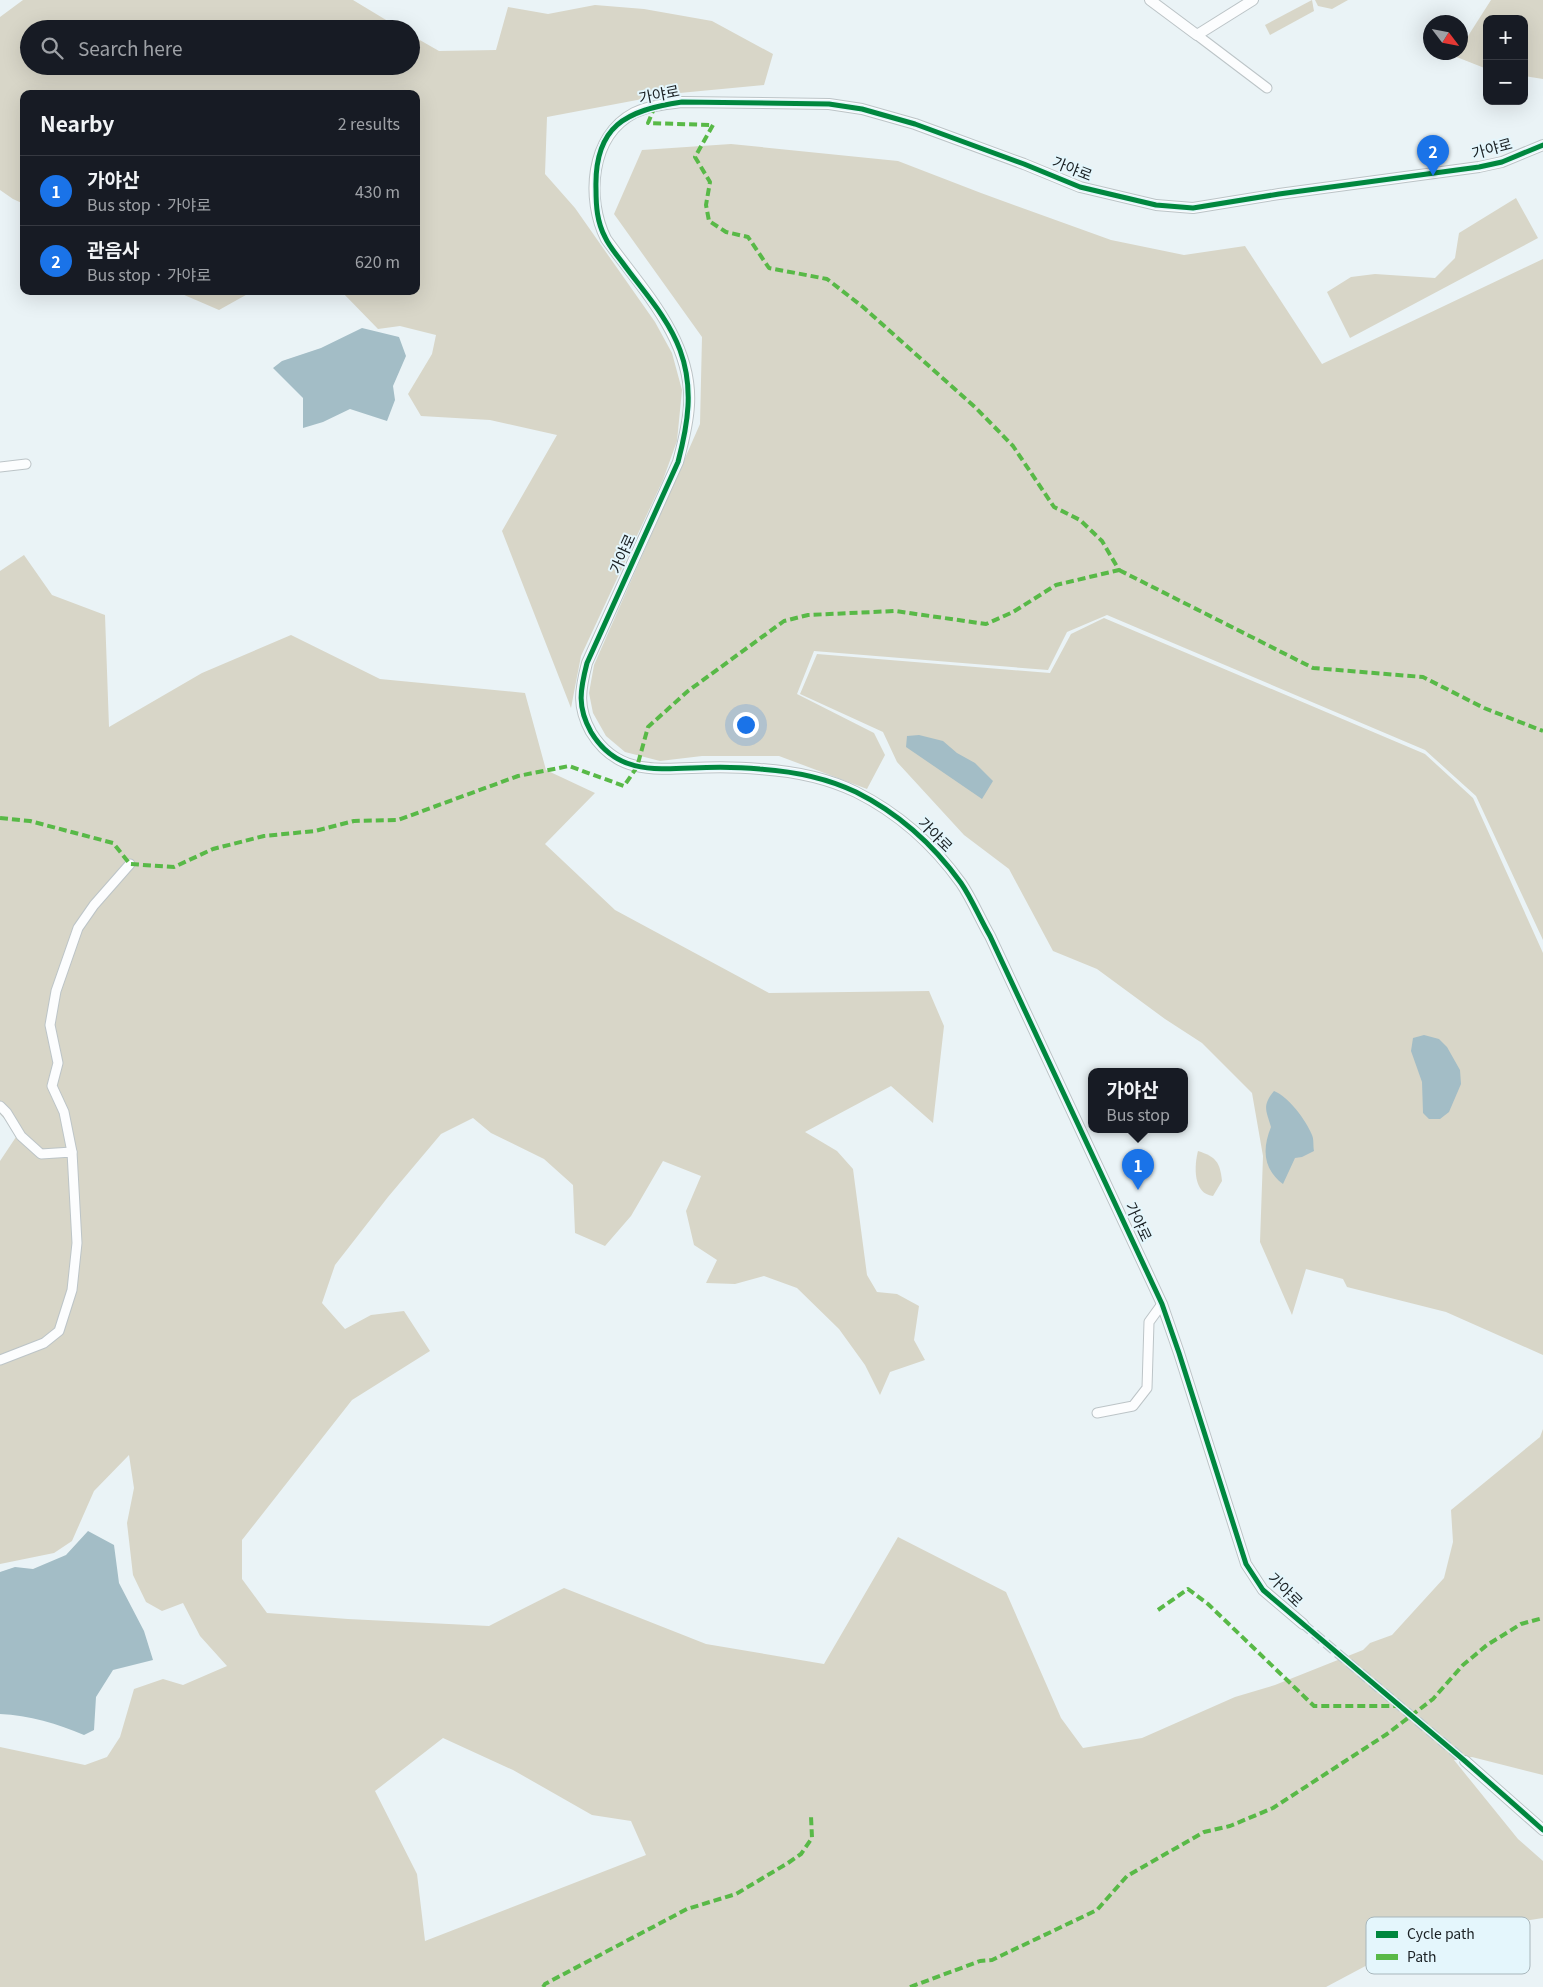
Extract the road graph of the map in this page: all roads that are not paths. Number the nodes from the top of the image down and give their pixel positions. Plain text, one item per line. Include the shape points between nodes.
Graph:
1 (1150, 0) edge
2 (1253, 0) edge
3 (1197, 35) junction
4 (1267, 88) dead end
5 (1543, 145) edge
6 (26, 464) dead end
7 (0, 467) edge
8 (130, 864) dead end
9 (0, 1106) edge
10 (72, 1152) junction
11 (1162, 1304) junction
12 (0, 1360) edge
13 (1097, 1413) dead end
14 (1303, 1624) tunnel mouth
15 (1465, 1761) tunnel mouth
16 (1543, 1830) edge

1 - 3 street
2 - 3 street
3 - 4 street
5 - 11 street, 가야로 via 1502,162 1479,167 1193,208 1138,202 1080,187 915,124 829,104 682,102 660,105 635,112 620,122 610,131 598,159 597,217 601,229 674,337 686,370 689,403 678,462 587,663 580,688 585,721 602,747 637,767 760,769 810,777 855,792 926,840 962,884 990,936
6 - 7 street
8 - 10 street via 78,928 56,990 50,1025 58,1062 52,1086 64,1112
9 - 10 street via 21,1136 41,1154
10 - 12 street via 77,1243 72,1290 59,1331 44,1343
11 - 13 street via 1149,1322 1147,1388 1133,1406
11 - 14 street, 가야로 via 1246,1564 1264,1590
15 - 16 street

